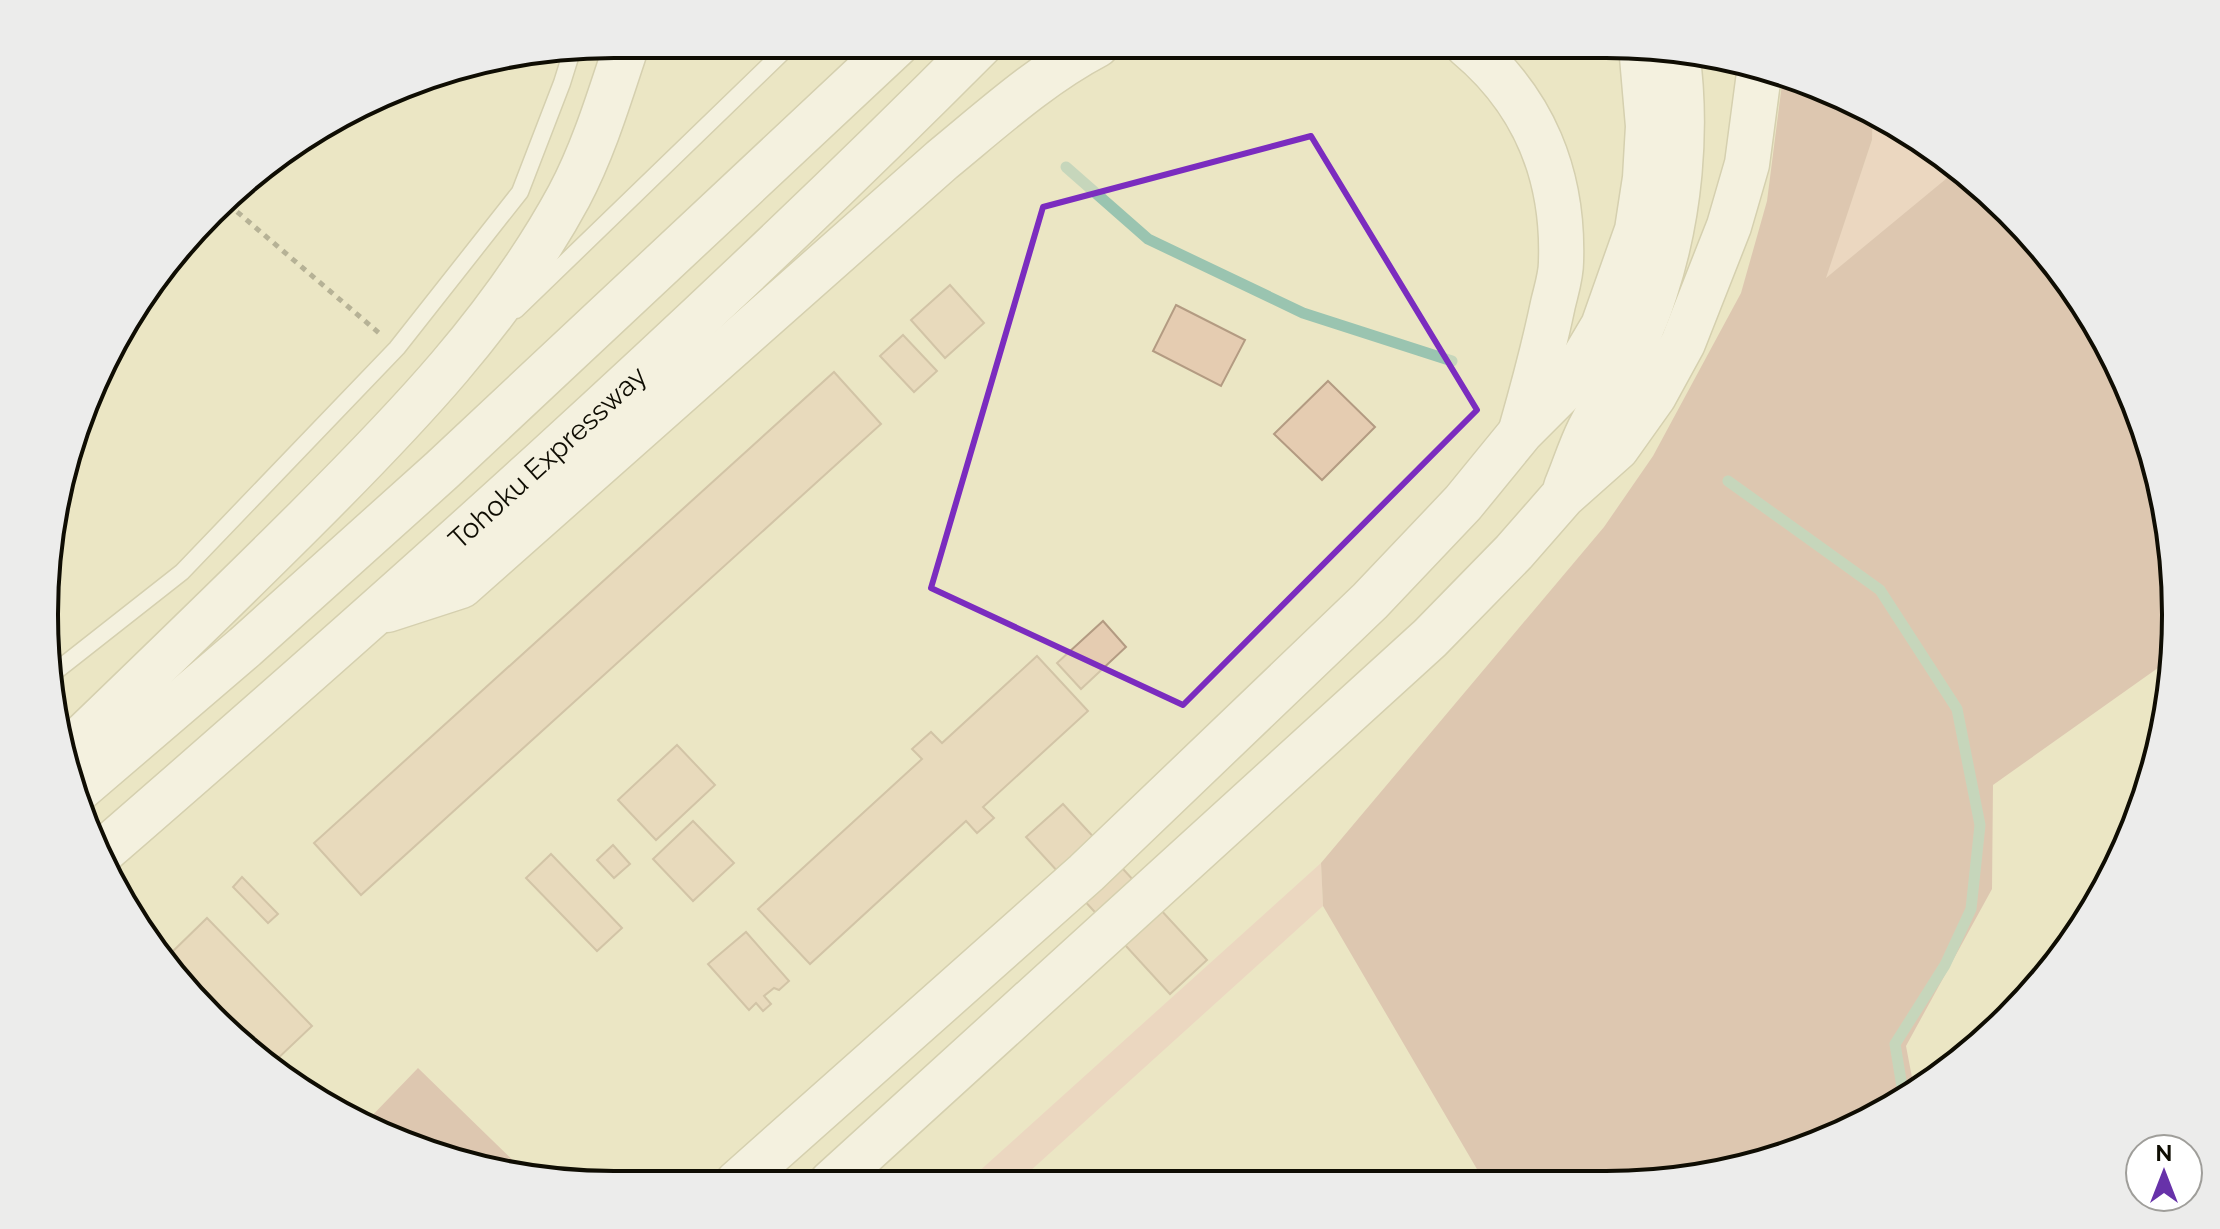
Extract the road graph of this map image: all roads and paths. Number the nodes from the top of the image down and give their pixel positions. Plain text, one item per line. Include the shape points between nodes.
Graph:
1 (622, 58) edge
2 (777, 58) edge
3 (882, 58) edge
4 (967, 58) edge
5 (1069, 58) edge
6 (1482, 58) edge
7 (1642, 59) edge
8 (569, 60) edge
9 (1679, 63) edge
10 (1758, 80) edge
11 (234, 209) edge
12 (478, 334) junction
13 (397, 348) junction
14 (1521, 432) junction
15 (1563, 496) junction
16 (377, 614) junction
17 (61, 667) edge
18 (74, 745) edge
19 (85, 784) edge
20 (109, 847) edge
21 (751, 1171) edge
22 (844, 1171) edge

1 - 12 highway via 570,194 533,258
2 - 12 lane via 523,306
3 - 19 highway via 442,470
4 - 16 highway, Tohoku Expressway via 735,283
5 - 16 highway via 942,160 461,586
6 - 14 highway via 1515,95 1552,170 1560,213 1561,265
7 - 14 highway via 1648,126 1645,178 1622,277 1603,326 1568,385
8 - 13 lane via 520,192
9 - 15 highway via 1678,195 1663,264 1633,347 1588,433
10 - 15 highway via 1743,177 1683,343 1617,448
11 - 13 path
12 - 18 highway via 395,430
13 - 17 lane via 182,572
14 - 21 highway via 1463,503 1370,601 1086,873
15 - 22 highway via 1430,638
16 - 20 highway, Tohoku Expressway

